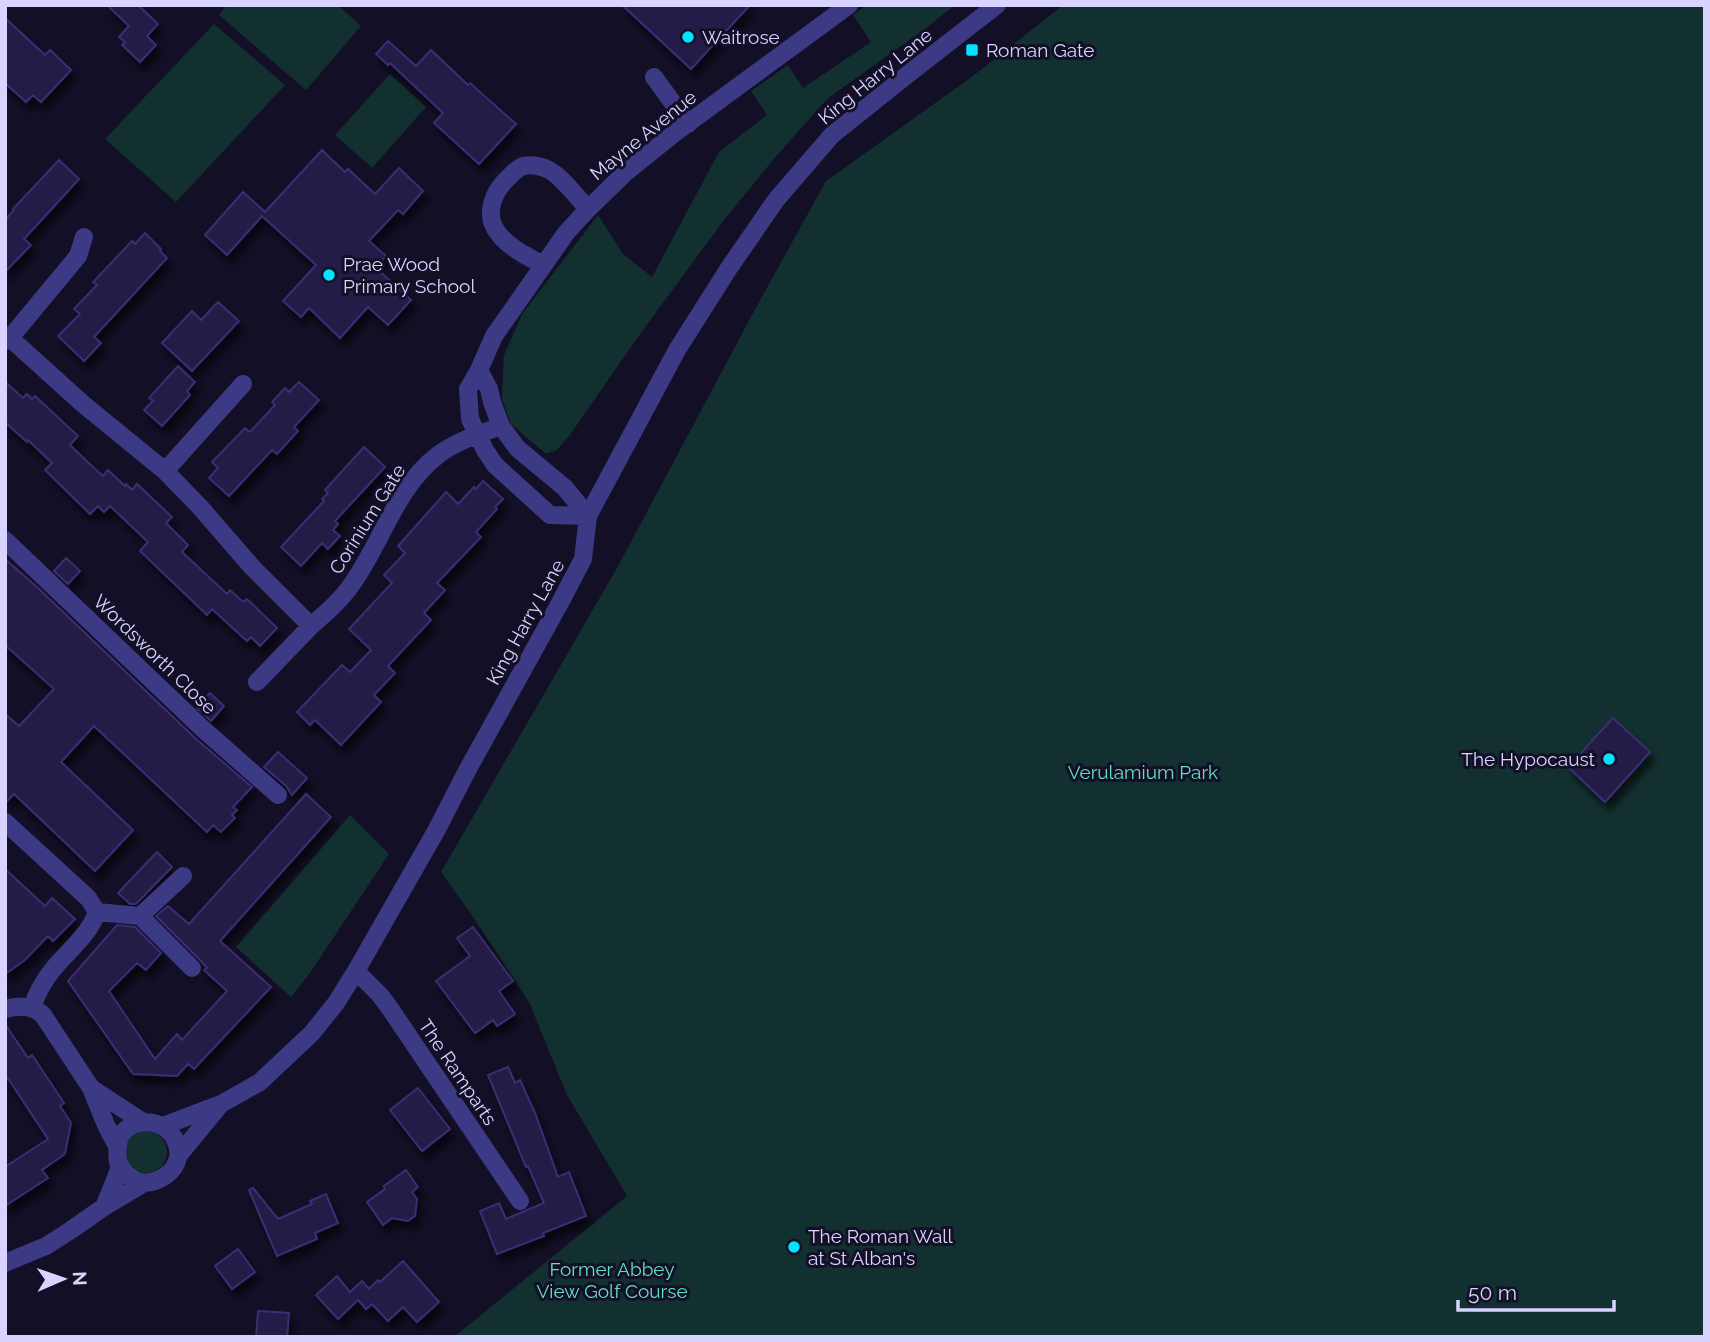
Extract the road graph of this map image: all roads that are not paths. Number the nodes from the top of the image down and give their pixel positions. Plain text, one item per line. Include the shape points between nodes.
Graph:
1 (849, 5) edge
2 (997, 5) edge
3 (654, 77) dead end
4 (688, 124) junction
5 (588, 209) junction
6 (84, 237) dead end
7 (542, 265) junction
8 (8, 340) edge
9 (479, 370) junction
10 (243, 384) dead end
11 (501, 426) junction
12 (477, 435) junction
13 (165, 471) junction
14 (588, 516) junction
15 (5, 540) edge
16 (311, 626) junction
17 (257, 682) dead end
18 (278, 795) dead end
19 (5, 822) edge
20 (183, 876) dead end
21 (97, 912) junction
22 (140, 916) junction
23 (192, 968) dead end
24 (356, 971) junction
25 (33, 1007) junction
26 (5, 1009) edge
27 (91, 1088) junction
28 (221, 1104) junction
29 (143, 1122) junction
30 (163, 1126) junction
31 (117, 1146) junction
32 (178, 1156) junction
33 (120, 1166) junction
34 (144, 1183) junction
35 (520, 1201) dead end
36 (104, 1207) junction
37 (5, 1264) edge

1 - 4 street, Mayne Avenue
2 - 14 street, King Harry Lane via 832,135 776,200 677,350
3 - 4 street
4 - 5 street, Mayne Avenue
5 - 7 street, Mayne Avenue
5 - 7 street via 542,167 520,166 505,180 491,205 496,232
6 - 8 street via 78,256
7 - 9 street, Mayne Avenue via 494,336
8 - 13 street
9 - 11 street
9 - 12 street, Mayne Avenue via 468,389 470,419
10 - 13 street
11 - 12 street, Corinium Gate
11 - 14 street via 517,448 565,488
12 - 14 street, Mayne Avenue via 495,465 550,515
12 - 16 street, Corinium Gate via 439,454 408,486 353,582
13 - 16 street
14 - 24 street, King Harry Lane via 583,559
15 - 18 street, Wordsworth Close
16 - 17 street, Corinium Gate
19 - 21 street via 88,898
20 - 22 street
21 - 22 street
21 - 25 street via 93,924 52,970
22 - 23 street
24 - 28 street, King Harry Lane via 336,1003 293,1051 260,1082
24 - 35 street, The Ramparts via 389,1007
25 - 26 street
25 - 27 street
27 - 29 street
27 - 31 street
28 - 30 street, King Harry Lane
28 - 32 street, King Harry Lane
29 - 30 street
29 - 31 street via 126,1129
30 - 32 street via 175,1139
31 - 33 street
32 - 34 street via 166,1176
33 - 34 street
33 - 36 street
34 - 36 street
36 - 37 street via 46,1246

